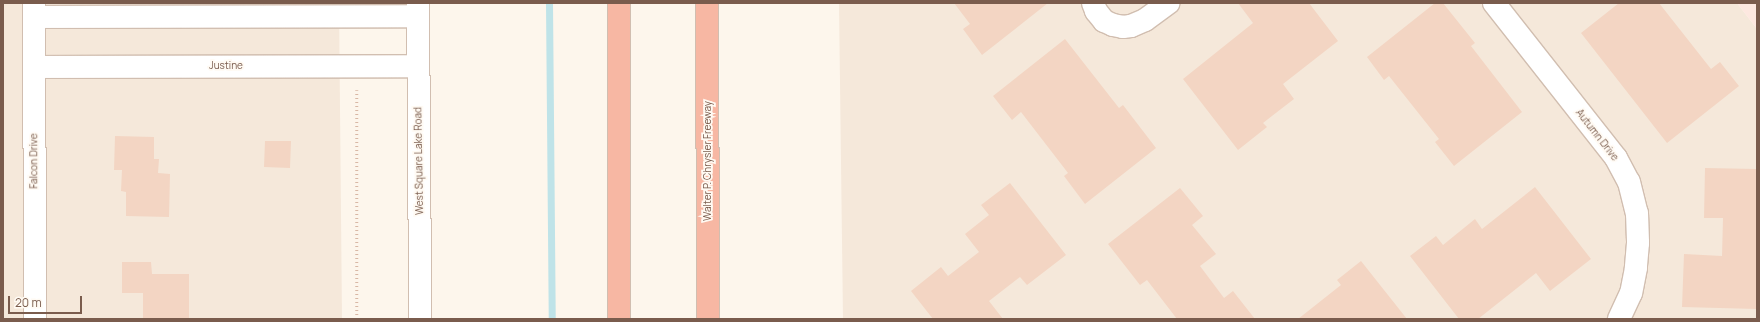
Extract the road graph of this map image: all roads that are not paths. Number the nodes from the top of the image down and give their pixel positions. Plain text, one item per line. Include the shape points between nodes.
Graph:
1 (619, 3) edge
2 (707, 3) edge
3 (1093, 3) edge
4 (1168, 3) edge
5 (1494, 3) edge
6 (34, 10) edge
7 (418, 10) edge
8 (418, 66) junction
9 (34, 67) junction
10 (1624, 317) edge
11 (34, 319) edge
12 (420, 319) edge
13 (619, 319) edge
14 (708, 319) edge

1 - 13 highway
2 - 14 highway, Walter P. Chrysler Freeway
3 - 4 street via 1104,21 1123,27 1145,20
5 - 10 street, Autumn Drive via 1616,158 1629,182 1637,213 1638,243 1636,268
6 - 7 street
6 - 9 street, Falcon Drive
7 - 8 street, West Square Lake Road
8 - 9 street, Justine
8 - 12 street, West Square Lake Road
9 - 11 street, Falcon Drive

